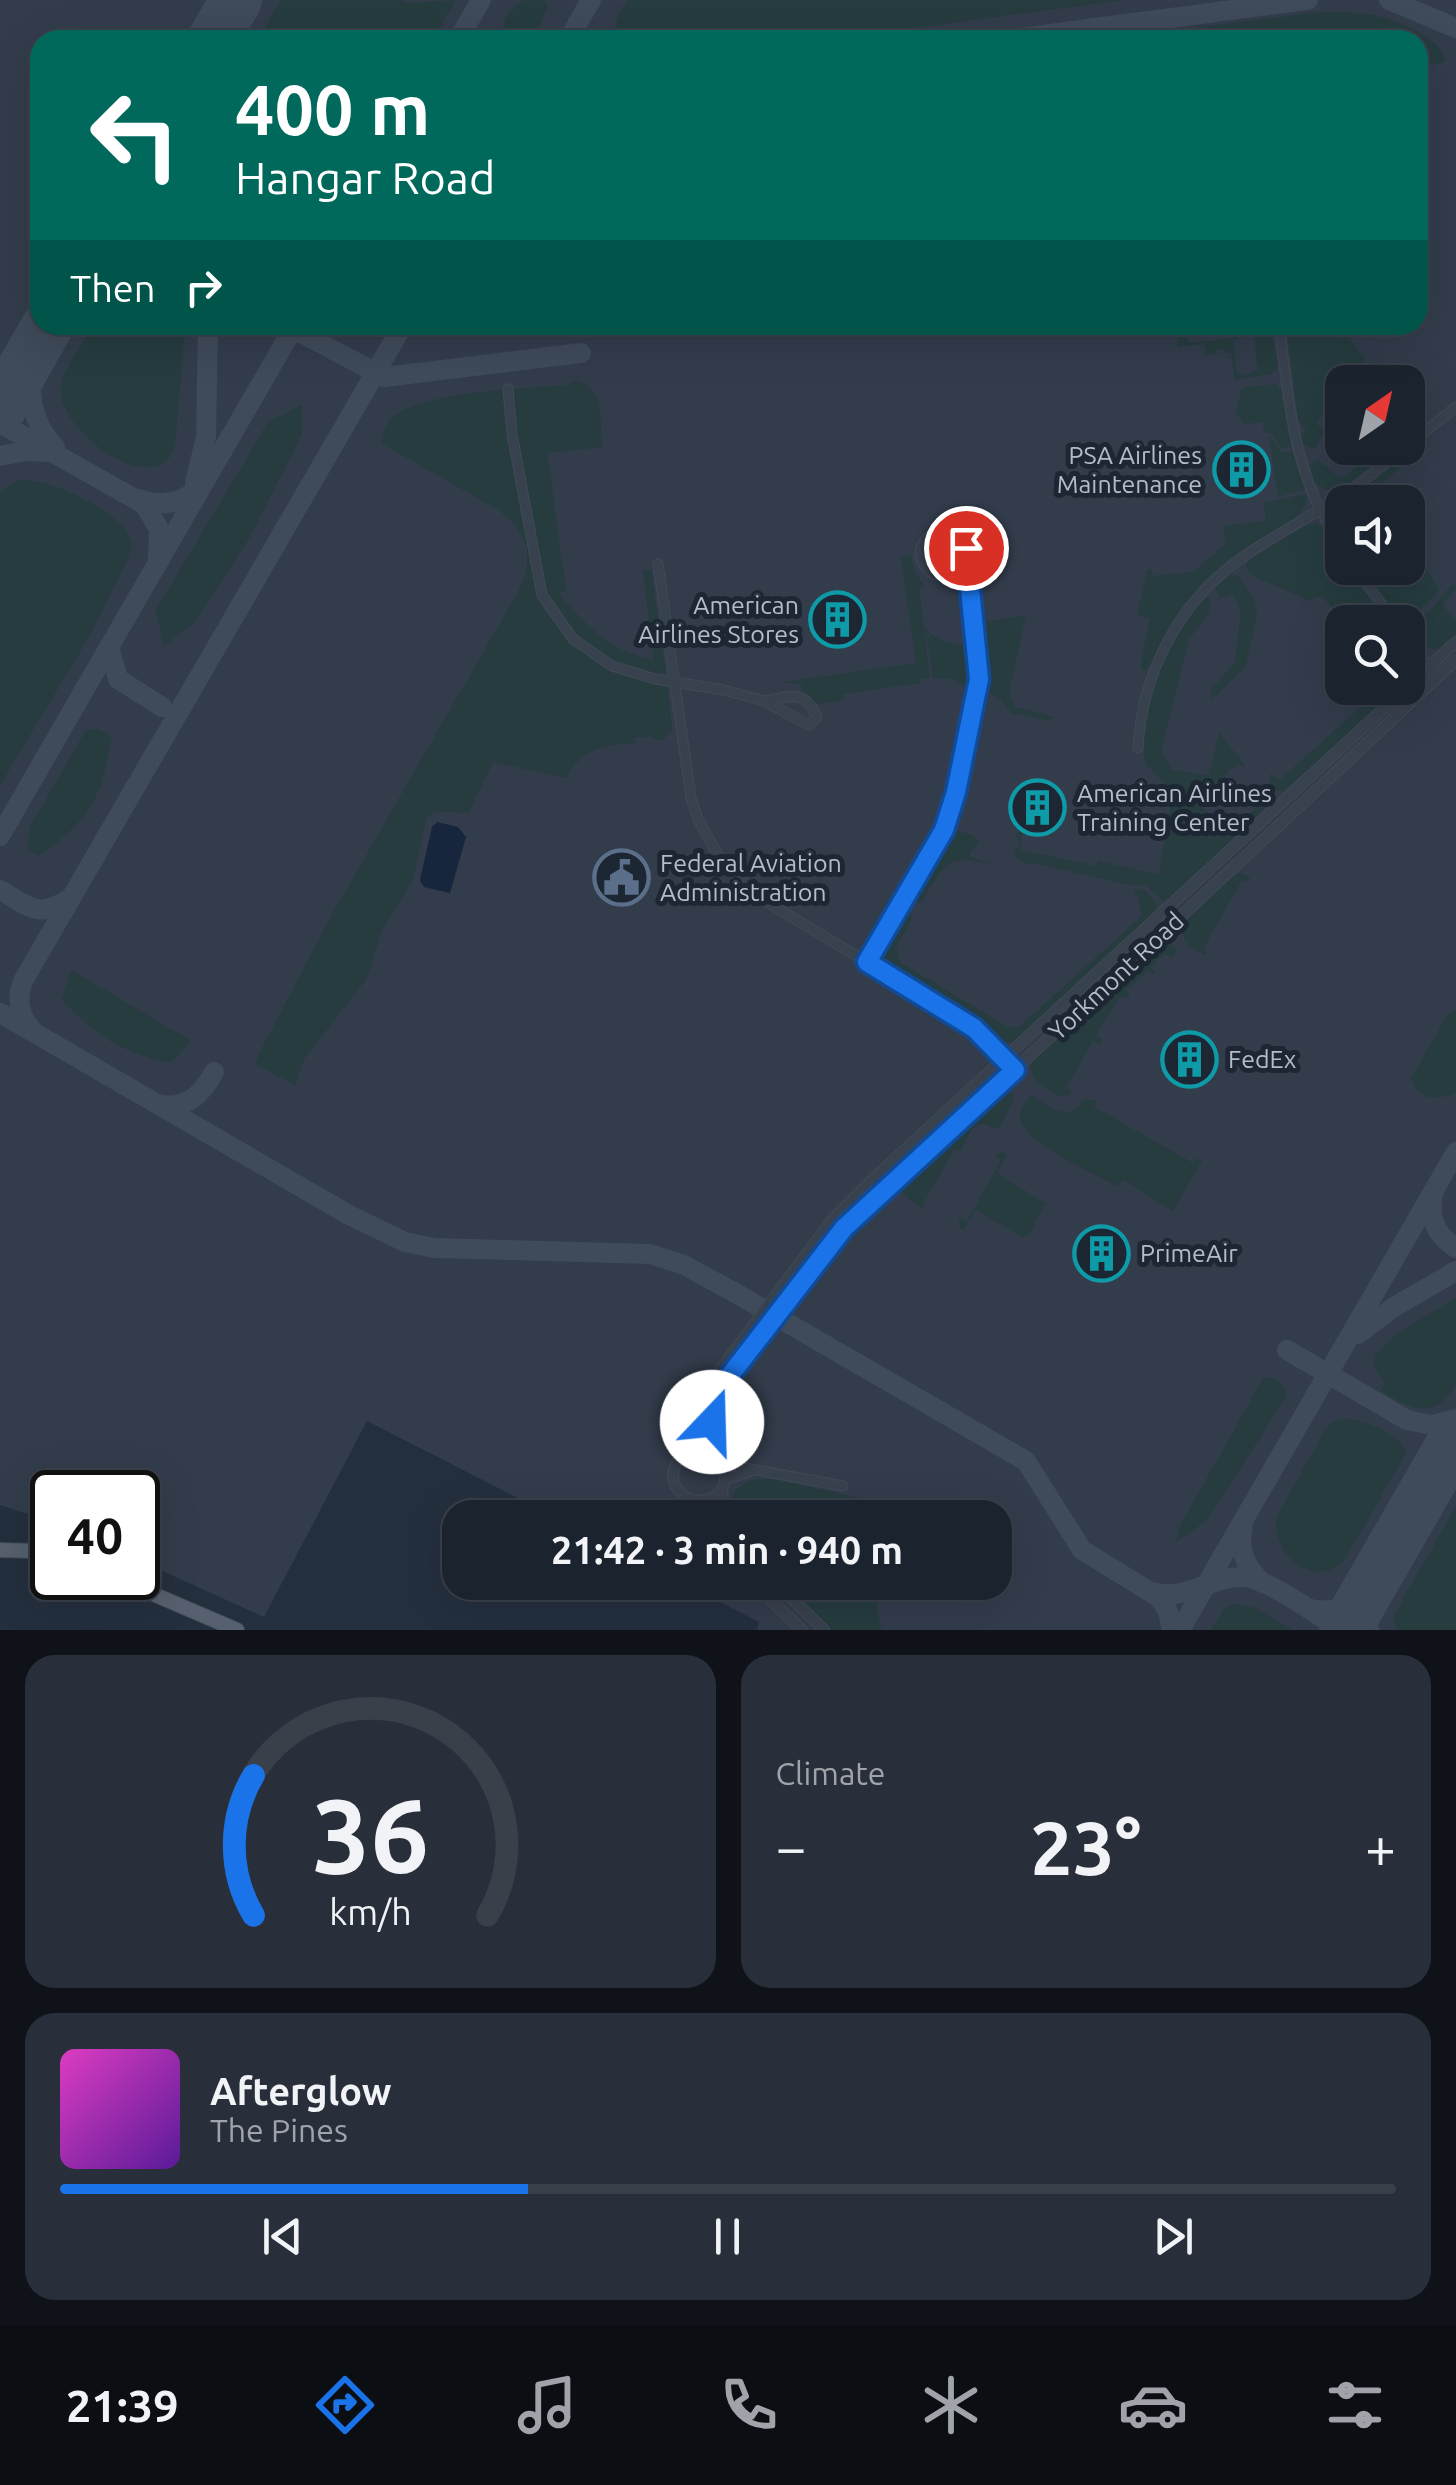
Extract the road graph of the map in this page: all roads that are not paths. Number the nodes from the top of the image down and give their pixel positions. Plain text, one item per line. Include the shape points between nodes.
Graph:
1 (1280, 335) edge
2 (508, 389) dead end
3 (1456, 408) edge
4 (1425, 432) edge
5 (1382, 465) edge
6 (1320, 509) junction
7 (1325, 518) edge
8 (658, 564) dead end
9 (968, 574) junction
10 (1456, 642) edge
11 (1456, 660) edge
12 (1425, 663) edge
13 (1428, 667) junction
14 (1425, 670) edge
15 (1437, 678) junction
16 (674, 682) junction
17 (764, 701) junction
18 (1386, 706) joint
19 (1396, 717) junction
20 (1138, 748) dead end
21 (1280, 804) junction
22 (1290, 814) junction
23 (1227, 854) junction
24 (1238, 864) junction
25 (1166, 910) junction
26 (1176, 921) junction
27 (867, 962) junction
28 (1005, 1059) junction
29 (1015, 1070) junction
30 (686, 1452) junction
31 (721, 1460) junction
32 (754, 1470) junction
33 (724, 1484) junction
34 (842, 1486) dead end
35 (685, 1496) junction
36 (689, 1500) edge
37 (724, 1500) edge
38 (0, 1550) edge
39 (30, 1551) edge
40 (160, 1597) edge
41 (771, 1600) edge
42 (793, 1600) edge
43 (237, 1630) edge
44 (802, 1630) edge
45 (824, 1630) edge

1 - 6 street via 1292,422
2 - 16 street via 529,532 550,611 598,660
3 - 4 street
5 - 6 street
6 - 7 street
6 - 20 street via 1225,570 1187,610 1157,664
8 - 16 street
9 - 9 street via 966,548 957,536 936,532 923,541 919,556 927,571
9 - 27 street via 979,679 956,792 944,830
10 - 13 street, Yorkmont Road
11 - 15 street, Yorkmont Road
12 - 13 street
13 - 14 street, Yorkmont Road
13 - 15 street
15 - 19 street, Yorkmont Road
16 - 17 street
16 - 27 street via 691,798 718,856 755,895
17 - 17 street via 810,725 816,721 810,704 793,695
18 - 19 street
18 - 21 street, Yorkmont Road
19 - 22 street, Yorkmont Road
21 - 22 street
21 - 23 street, Yorkmont Road
22 - 24 street, Yorkmont Road
23 - 24 street
23 - 25 street, Yorkmont Road
24 - 26 street, Yorkmont Road
25 - 26 street
25 - 28 street, Yorkmont Road
26 - 29 street, Yorkmont Road
27 - 28 street via 974,1028
28 - 29 street
28 - 30 street, Yorkmont Road via 832,1220 721,1369
29 - 31 street, Yorkmont Road via 817,1260 721,1392 712,1429
30 - 31 street via 704,1449
30 - 35 street, Yorkmont Road via 674,1474
31 - 32 street
31 - 33 street, Yorkmont Road
32 - 33 street
32 - 34 street
33 - 35 street via 710,1499
33 - 37 street, Yorkmont Road
35 - 36 street
38 - 39 main road
40 - 43 main road
41 - 44 street
42 - 45 street

